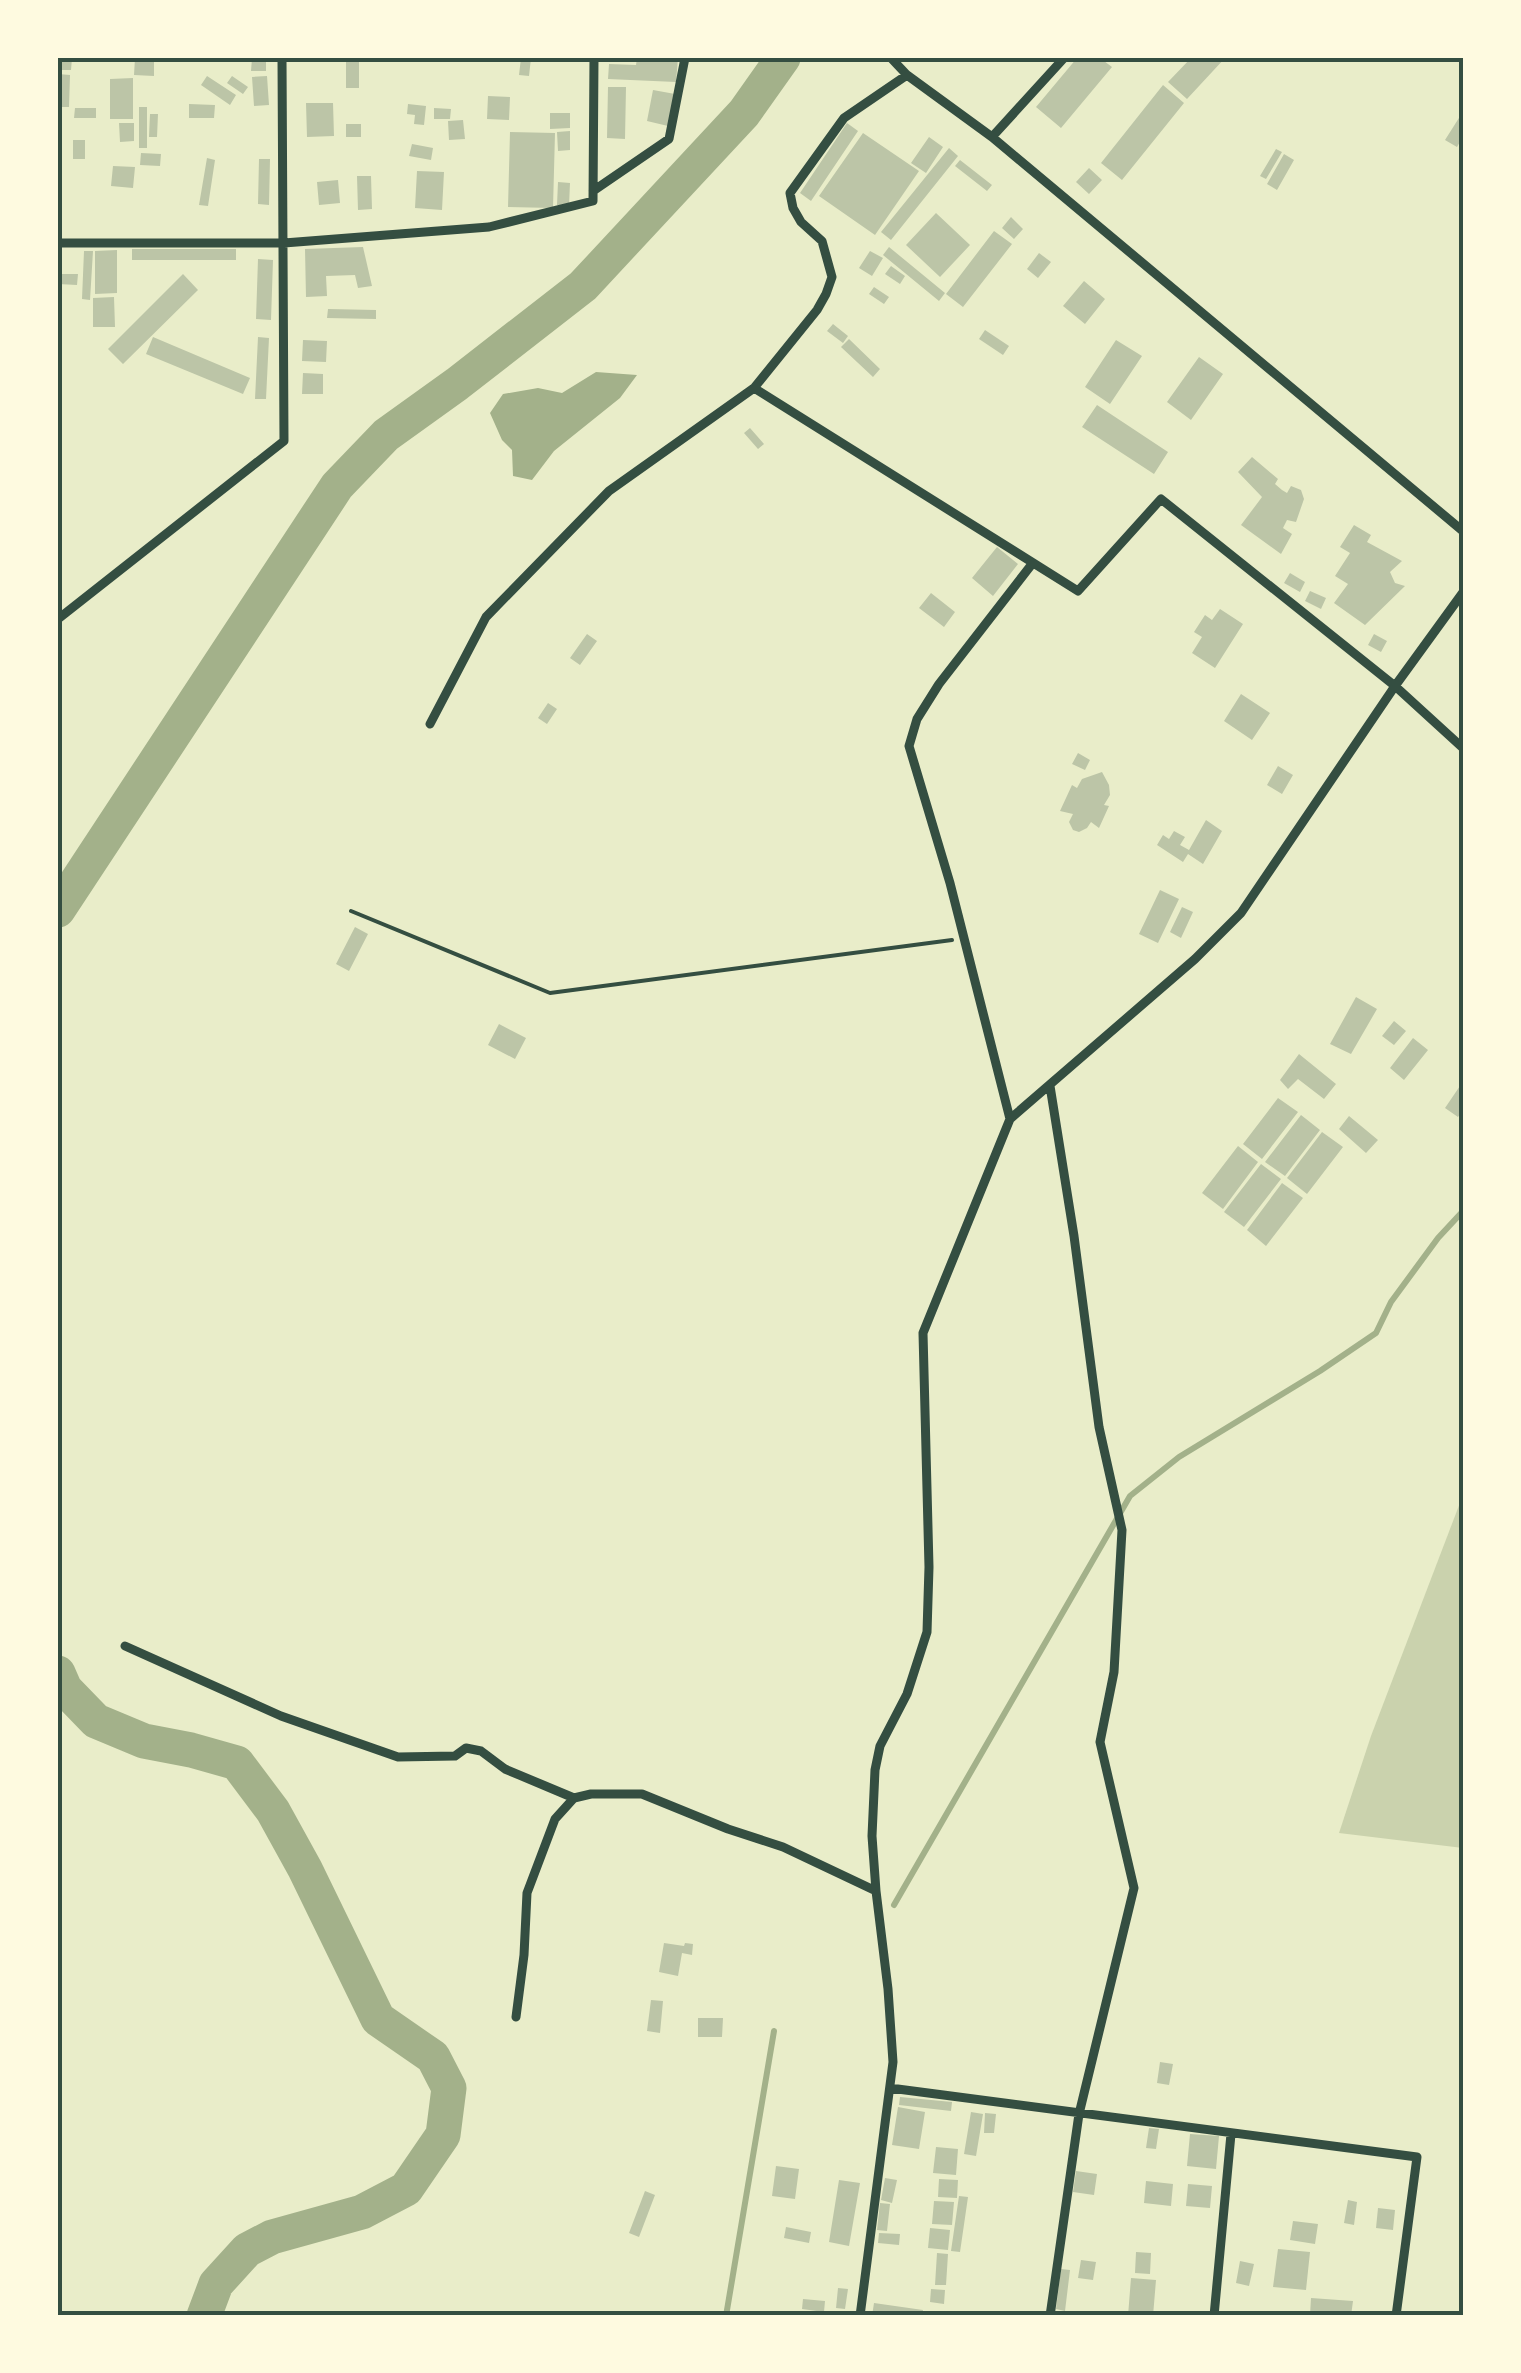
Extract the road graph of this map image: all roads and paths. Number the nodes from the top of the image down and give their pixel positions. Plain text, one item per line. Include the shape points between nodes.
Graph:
1 (282, 58) edge
2 (594, 58) edge
3 (686, 58) edge
4 (892, 58) edge
5 (1064, 58) edge
6 (907, 75) junction
7 (992, 137) junction
8 (593, 191) junction
9 (58, 243) edge
10 (284, 243) junction
11 (754, 388) junction
12 (1464, 532) edge
13 (1032, 564) junction
14 (1464, 591) edge
15 (58, 619) edge
16 (1395, 686) junction
17 (430, 724) dead end
18 (1464, 750) edge
19 (351, 910) dead end
20 (964, 938) junction
21 (1050, 1086) junction
22 (1010, 1120) junction
23 (125, 1646) dead end
24 (574, 1798) junction
25 (876, 1891) junction
26 (516, 2017) dead end
27 (890, 2088) junction
28 (1079, 2114) junction
29 (1231, 2134) junction
30 (860, 2316) edge
31 (1050, 2316) edge
32 (1214, 2316) edge
33 (1396, 2316) edge

1 - 10 street
2 - 8 street
3 - 8 street via 669,139
4 - 6 street
5 - 7 street
6 - 7 street
6 - 11 street via 844,118 790,193 801,222 822,241 832,278 818,310
7 - 12 street
8 - 10 street via 593,201 489,228
9 - 10 street
10 - 15 street via 284,441
11 - 13 street
11 - 17 street via 609,491 486,617
13 - 16 street via 1078,591 1162,500
13 - 20 street via 939,684 909,746
14 - 16 street
16 - 18 street
16 - 21 street via 1241,913
19 - 20 path via 550,992
20 - 22 street
21 - 22 street
21 - 28 street via 1099,1427 1122,1530 1114,1672 1100,1742 1134,1888
22 - 25 street via 923,1333 927,1632 907,1694 880,1746 872,1836
23 - 24 street via 282,1716 398,1757 440,1758 466,1748
24 - 25 street via 642,1794 783,1847
24 - 26 street via 555,1819 527,1893
25 - 27 street via 888,1989
27 - 28 street
27 - 30 street
28 - 29 street
28 - 31 street
29 - 32 street
29 - 33 street via 1417,2158

